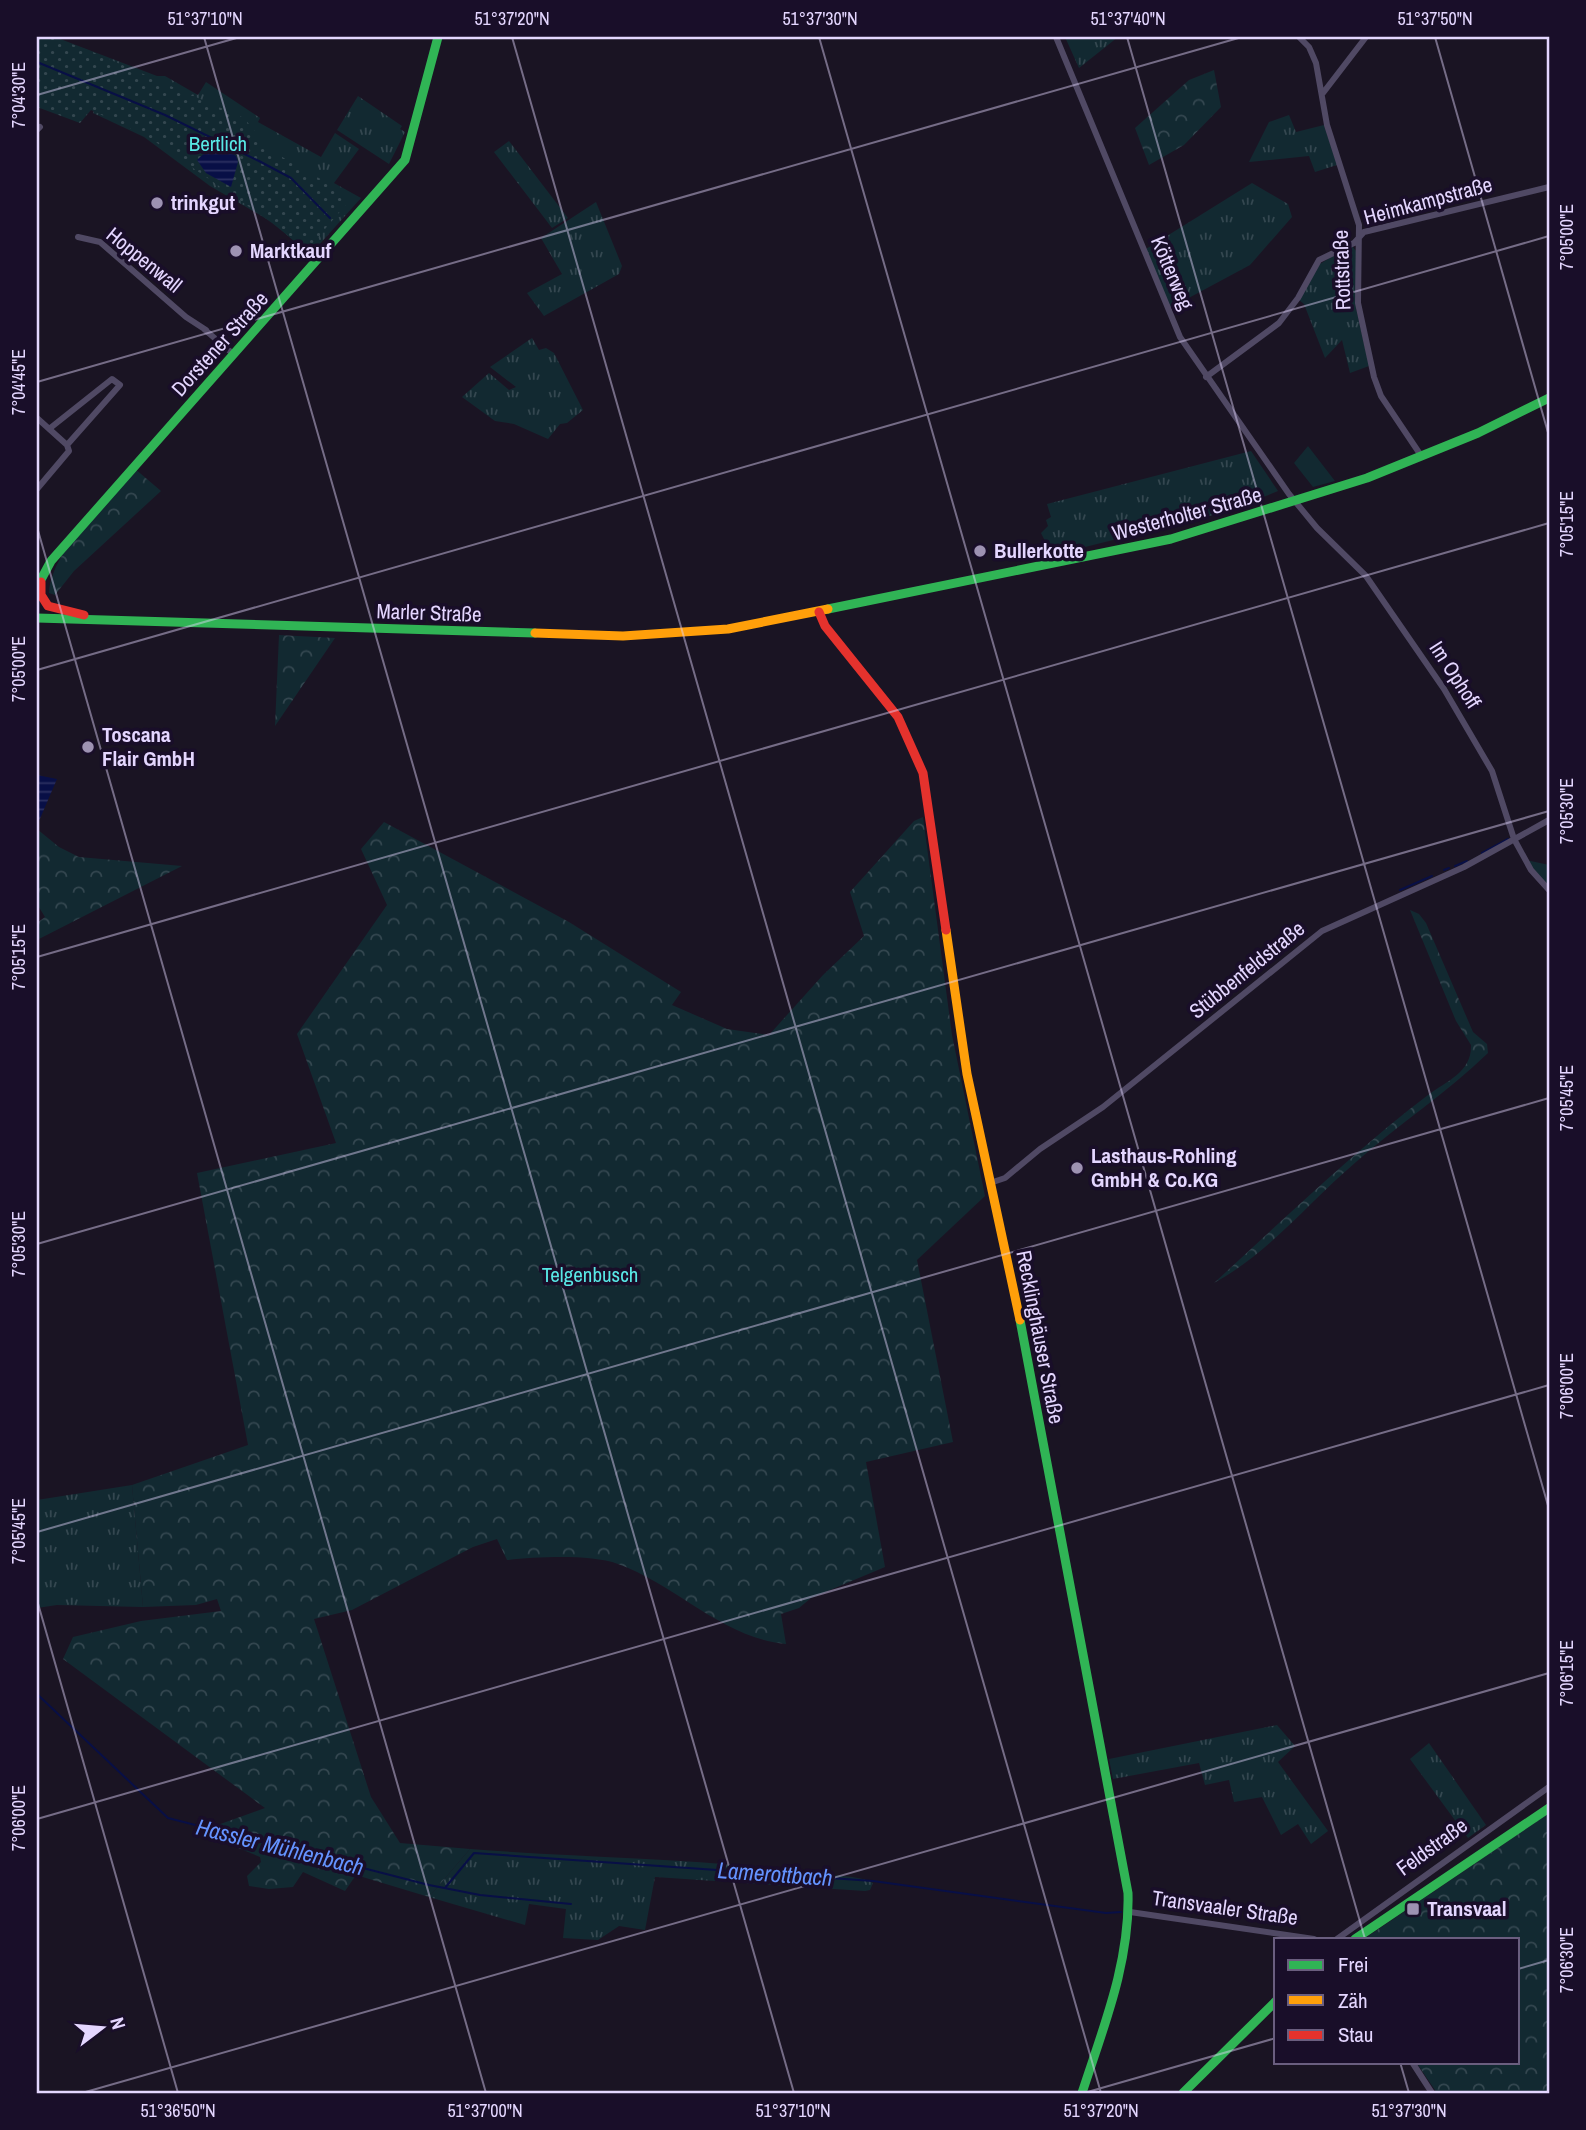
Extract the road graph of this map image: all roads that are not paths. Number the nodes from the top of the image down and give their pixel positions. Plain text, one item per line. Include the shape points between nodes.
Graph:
1 (438, 37) edge
2 (1056, 37) edge
3 (1299, 37) edge
4 (1366, 37) edge
5 (1323, 93) junction
6 (1549, 187) edge
7 (78, 237) dead end
8 (1360, 237) junction
9 (232, 352) junction
10 (1206, 377) junction
11 (1549, 398) edge
12 (37, 418) edge
13 (49, 429) junction
14 (68, 448) junction
15 (1422, 457) junction
16 (37, 489) edge
17 (1295, 502) junction
18 (47, 567) junction
19 (37, 587) edge
20 (818, 612) junction
21 (37, 618) edge
22 (100, 620) junction
23 (1549, 820) edge
24 (1514, 839) junction
25 (1549, 890) edge
26 (990, 1183) junction
27 (1549, 1787) edge
28 (1549, 1808) edge
29 (1130, 1912) junction
30 (1307, 1938) edge
31 (1338, 1938) edge
32 (1355, 1938) edge
33 (1274, 2003) edge
34 (1413, 2064) edge
35 (1082, 2093) edge
36 (1183, 2093) edge
37 (1432, 2093) edge

1 - 9 street, Dorstener Straße via 405,160
2 - 10 street, Kötterweg via 1180,337
3 - 5 street, Rottstraße via 1316,63
4 - 5 street
5 - 8 street, Rottstraße via 1326,125 1353,201
6 - 8 street, Heimkampstraße via 1364,232
7 - 9 street, Hoppenwall via 100,242
8 - 10 street, Heimkampstraße via 1319,260 1279,323
8 - 15 street, Rottstraße via 1358,303 1374,377 1381,396
9 - 18 street, Dorstener Straße
10 - 17 street, Kötterweg
11 - 15 street, Westerholter Straße
12 - 13 street
13 - 14 street
13 - 14 street via 112,379 120,385
14 - 16 street
15 - 17 street, Westerholter Straße
17 - 20 street, Westerholter Straße via 1171,539
17 - 24 street, Im Ophoff via 1366,576 1444,689 1492,771
18 - 19 street, Dorstener Straße
18 - 22 street via 40,584 47,606
20 - 22 street, Marler Straße via 728,629 638,636
20 - 26 street, Recklinghäuser Straße via 898,718 920,762 958,1024
21 - 22 street, Marler Straße
23 - 24 street, Stübbenfeldstraße
24 - 25 street, Im Ophoff via 1531,870
24 - 26 street, Stübbenfeldstraße via 1464,867 1322,931 1103,1107 1005,1178
26 - 29 street, Recklinghäuser Straße
27 - 31 street, Feldstraße
28 - 32 street
29 - 30 street, Transvaaler Straße
29 - 35 street, Recklinghäuser Straße via 1125,1949
33 - 36 street
34 - 37 street

